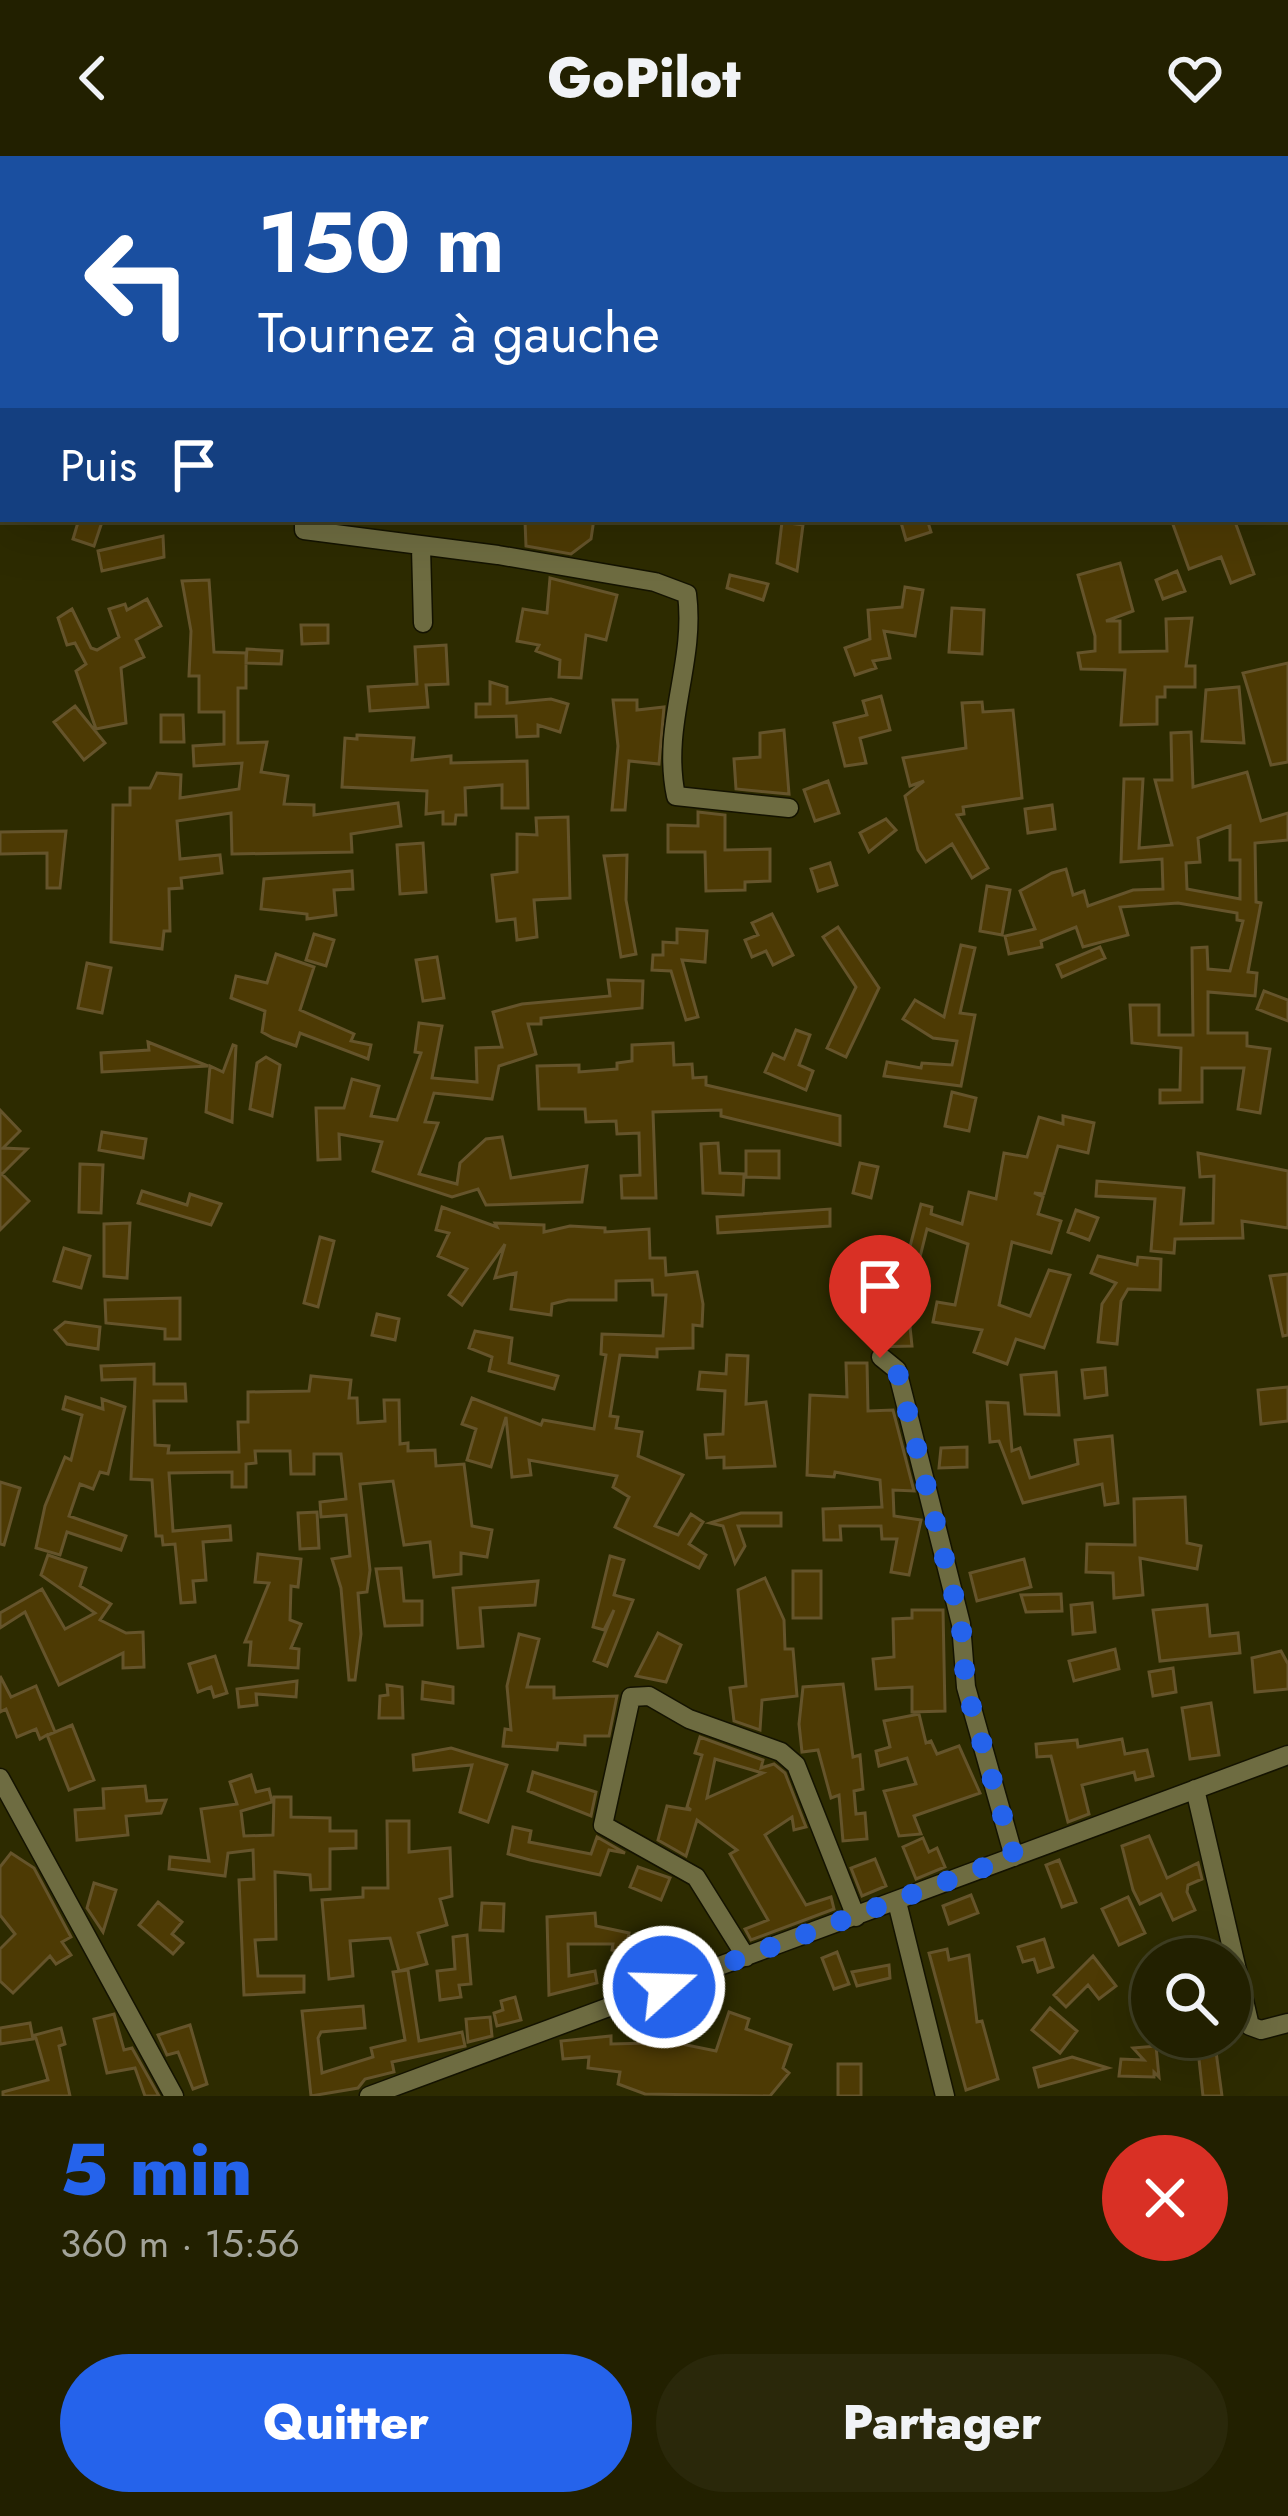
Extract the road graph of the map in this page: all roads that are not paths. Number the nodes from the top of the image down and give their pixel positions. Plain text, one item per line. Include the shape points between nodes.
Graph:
1 (304, 522) edge
2 (422, 548) junction
3 (424, 623) dead end
4 (789, 808) dead end
5 (880, 1358) dead end
6 (1288, 1755) edge
7 (0, 1778) edge
8 (1195, 1789) junction
9 (1014, 1856) junction
10 (898, 1902) junction
11 (856, 1917) junction
12 (746, 1957) junction
13 (1288, 2023) edge
14 (174, 2096) edge
15 (369, 2096) edge
16 (945, 2096) edge

1 - 2 street via 304,530
2 - 3 street
2 - 4 street via 656,581 687,594 693,637 670,734 676,796
5 - 9 street via 897,1370 961,1624 966,1687
6 - 8 street
7 - 14 street
8 - 9 street
8 - 13 street via 1250,2026
9 - 10 street
10 - 11 street
10 - 16 street
11 - 12 street
11 - 12 street via 796,1765 649,1696 632,1697 603,1825 696,1877
12 - 15 street

